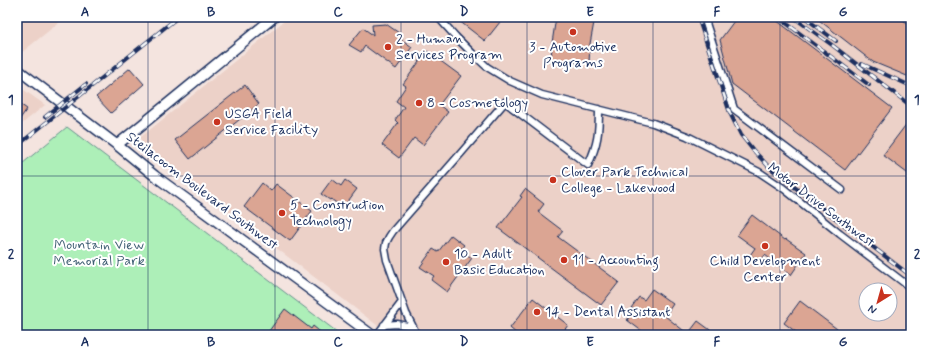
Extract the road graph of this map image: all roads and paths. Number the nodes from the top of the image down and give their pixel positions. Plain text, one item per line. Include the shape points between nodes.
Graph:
1 (274, 17) edge
2 (438, 17) edge
3 (704, 17) edge
4 (17, 69) edge
5 (599, 109) junction
6 (117, 145) junction
7 (842, 190) dead end
8 (911, 288) edge
9 (402, 302) junction
10 (384, 325) junction
11 (413, 327) junction
12 (372, 335) edge
13 (377, 335) edge
14 (418, 335) edge

1 - 6 main road
2 - 5 street, Motor Drive Southwest via 487,67 510,81 542,95
3 - 7 street via 734,109
4 - 6 main road, Steilacoom Boulevard Southwest
5 - 8 street, Motor Drive Southwest via 687,136 759,172
5 - 9 street via 598,139 588,165 505,102 389,237 386,244 387,260
6 - 12 main road, Steilacoom Boulevard Southwest
9 - 10 street
9 - 11 street
10 - 11 street
10 - 13 street
11 - 14 street

